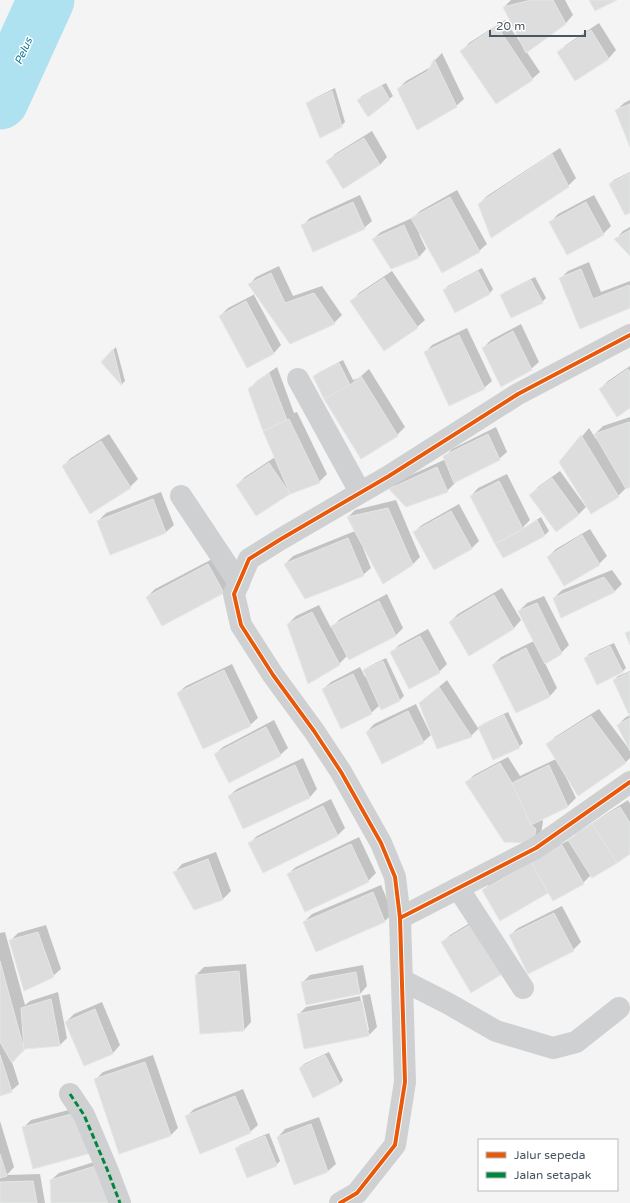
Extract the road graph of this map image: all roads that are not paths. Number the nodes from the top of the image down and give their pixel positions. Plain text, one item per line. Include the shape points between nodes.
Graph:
1 (630, 335) edge
2 (298, 379) dead end
3 (360, 492) junction
4 (181, 496) dead end
5 (239, 584) junction
6 (630, 782) edge
7 (458, 888) junction
8 (400, 918) junction
9 (402, 980) junction
10 (523, 988) dead end
11 (619, 1008) dead end
12 (70, 1094) dead end
13 (120, 1203) edge
14 (340, 1203) edge

1 - 3 street via 518,394
2 - 3 street
3 - 5 street via 249,560
4 - 5 street
5 - 8 street via 234,594 241,625 341,772 381,843 395,877
6 - 7 street via 536,848
7 - 8 street
7 - 10 street
8 - 9 street
9 - 11 street via 496,1031 553,1048 576,1042
9 - 14 street via 405,1082 395,1145 358,1193
12 - 13 street via 84,1115

